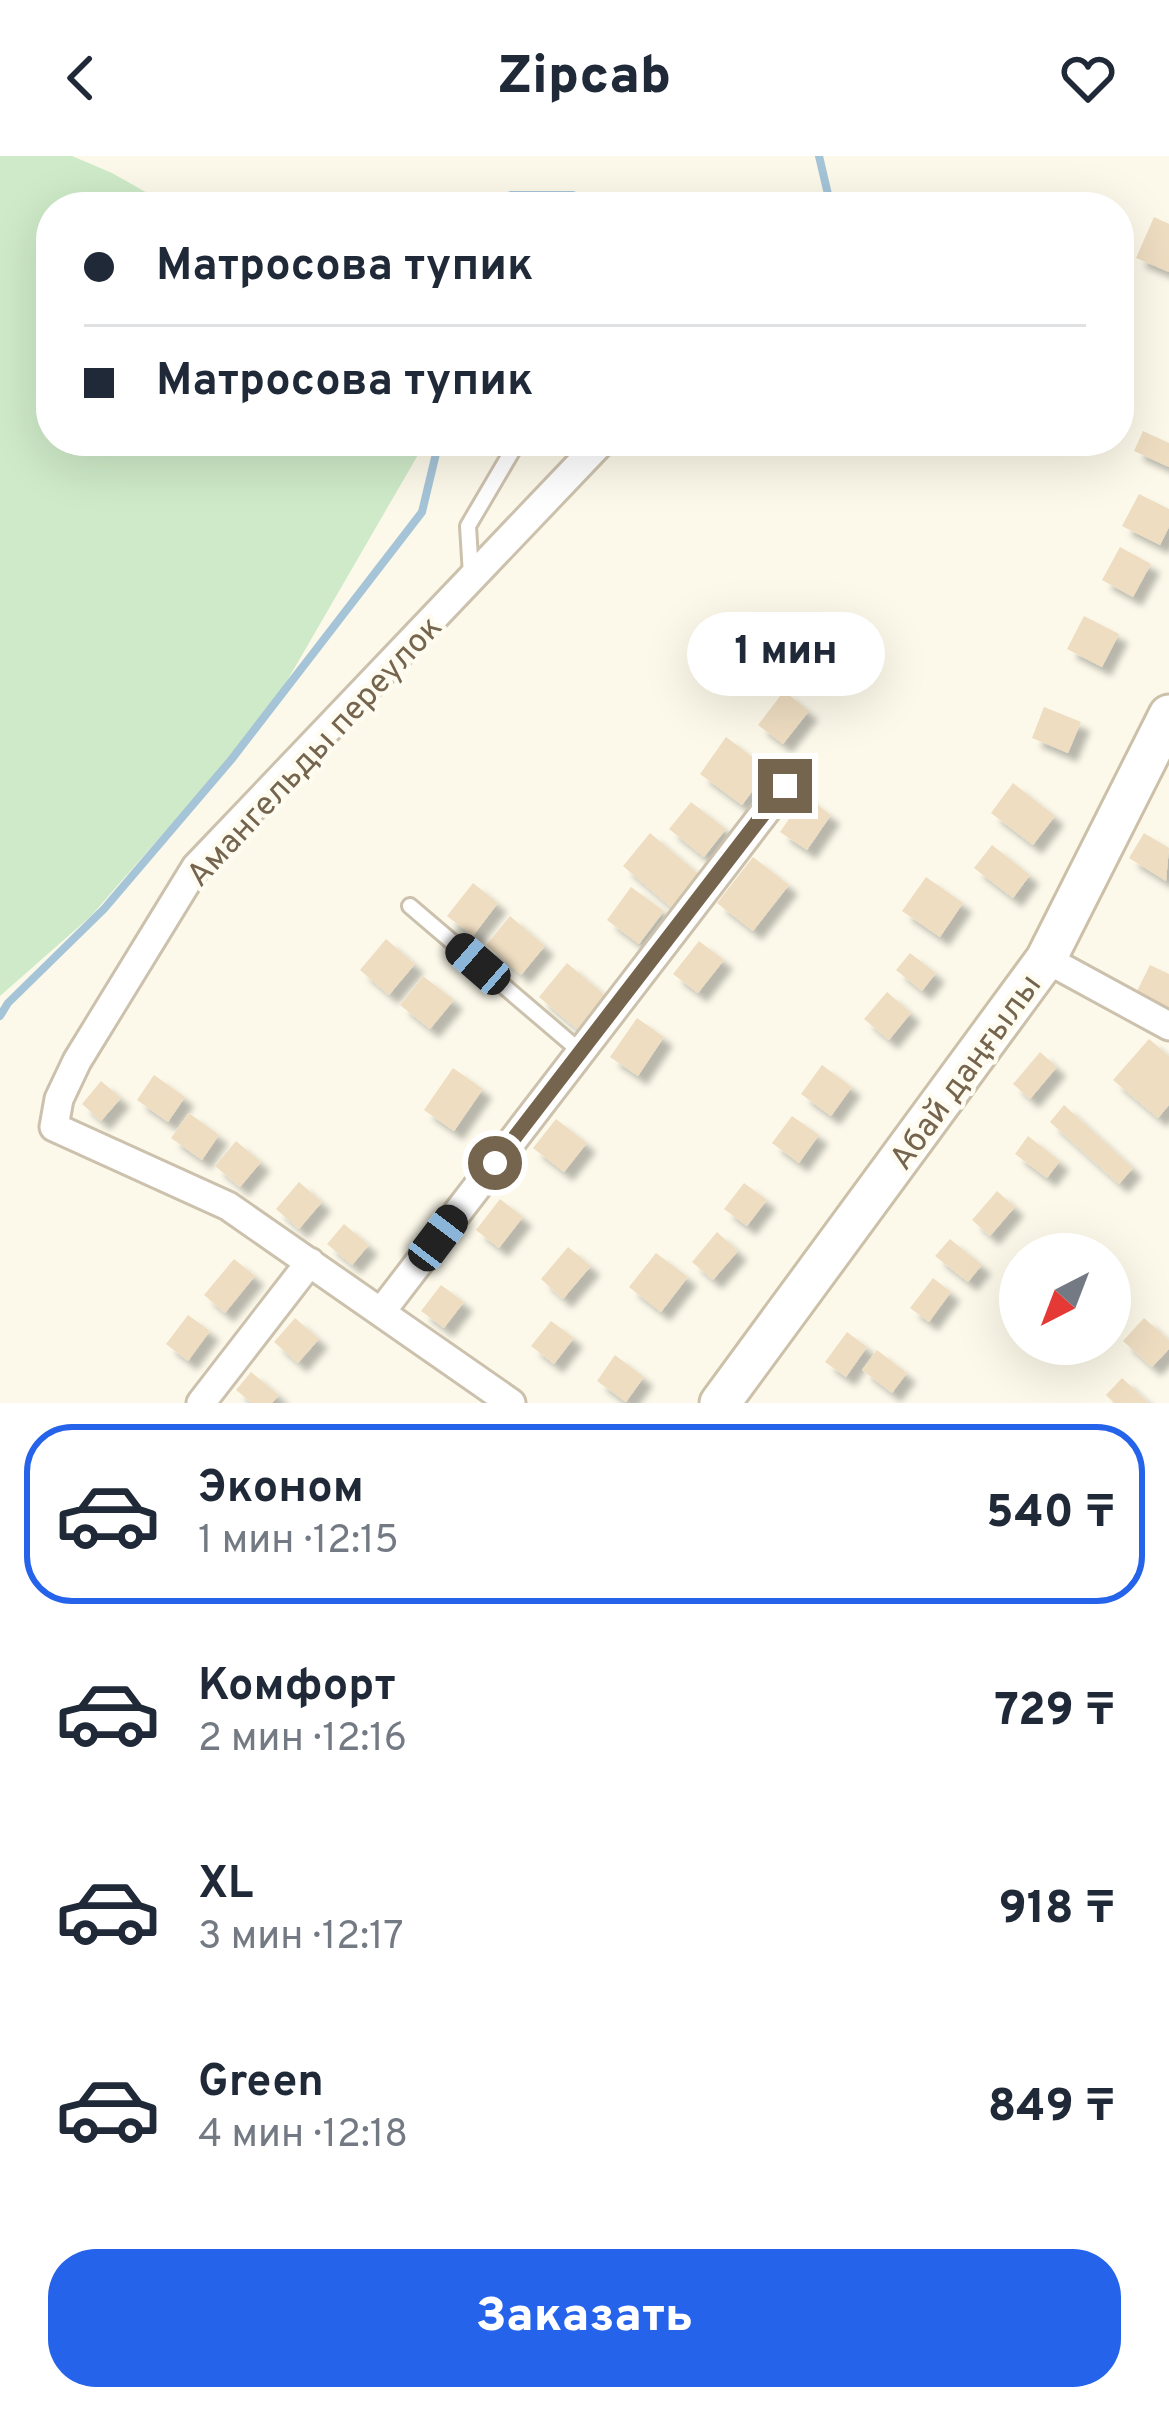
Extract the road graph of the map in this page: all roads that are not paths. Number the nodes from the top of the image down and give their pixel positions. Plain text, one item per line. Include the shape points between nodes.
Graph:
1 (509, 456) edge
2 (588, 456) edge
3 (471, 580) junction
4 (1169, 715) edge
5 (785, 786) dead end
6 (410, 906) dead end
7 (1046, 959) junction
8 (1169, 1026) edge
9 (581, 1052) junction
10 (310, 1262) junction
11 (381, 1312) junction
12 (201, 1403) edge
13 (511, 1403) edge
14 (720, 1403) edge

1 - 3 lane via 468,526
2 - 3 street, Амангельды переулок
3 - 10 street, Амангельды переулок via 196,867 59,1099 54,1127 228,1206
4 - 7 street, Абай даңғылы
5 - 9 street
6 - 9 lane
7 - 8 street
7 - 14 street, Абай даңғылы
9 - 11 street
10 - 11 street, Амангельды переулок
10 - 12 street
11 - 13 street, Амангельды переулок

